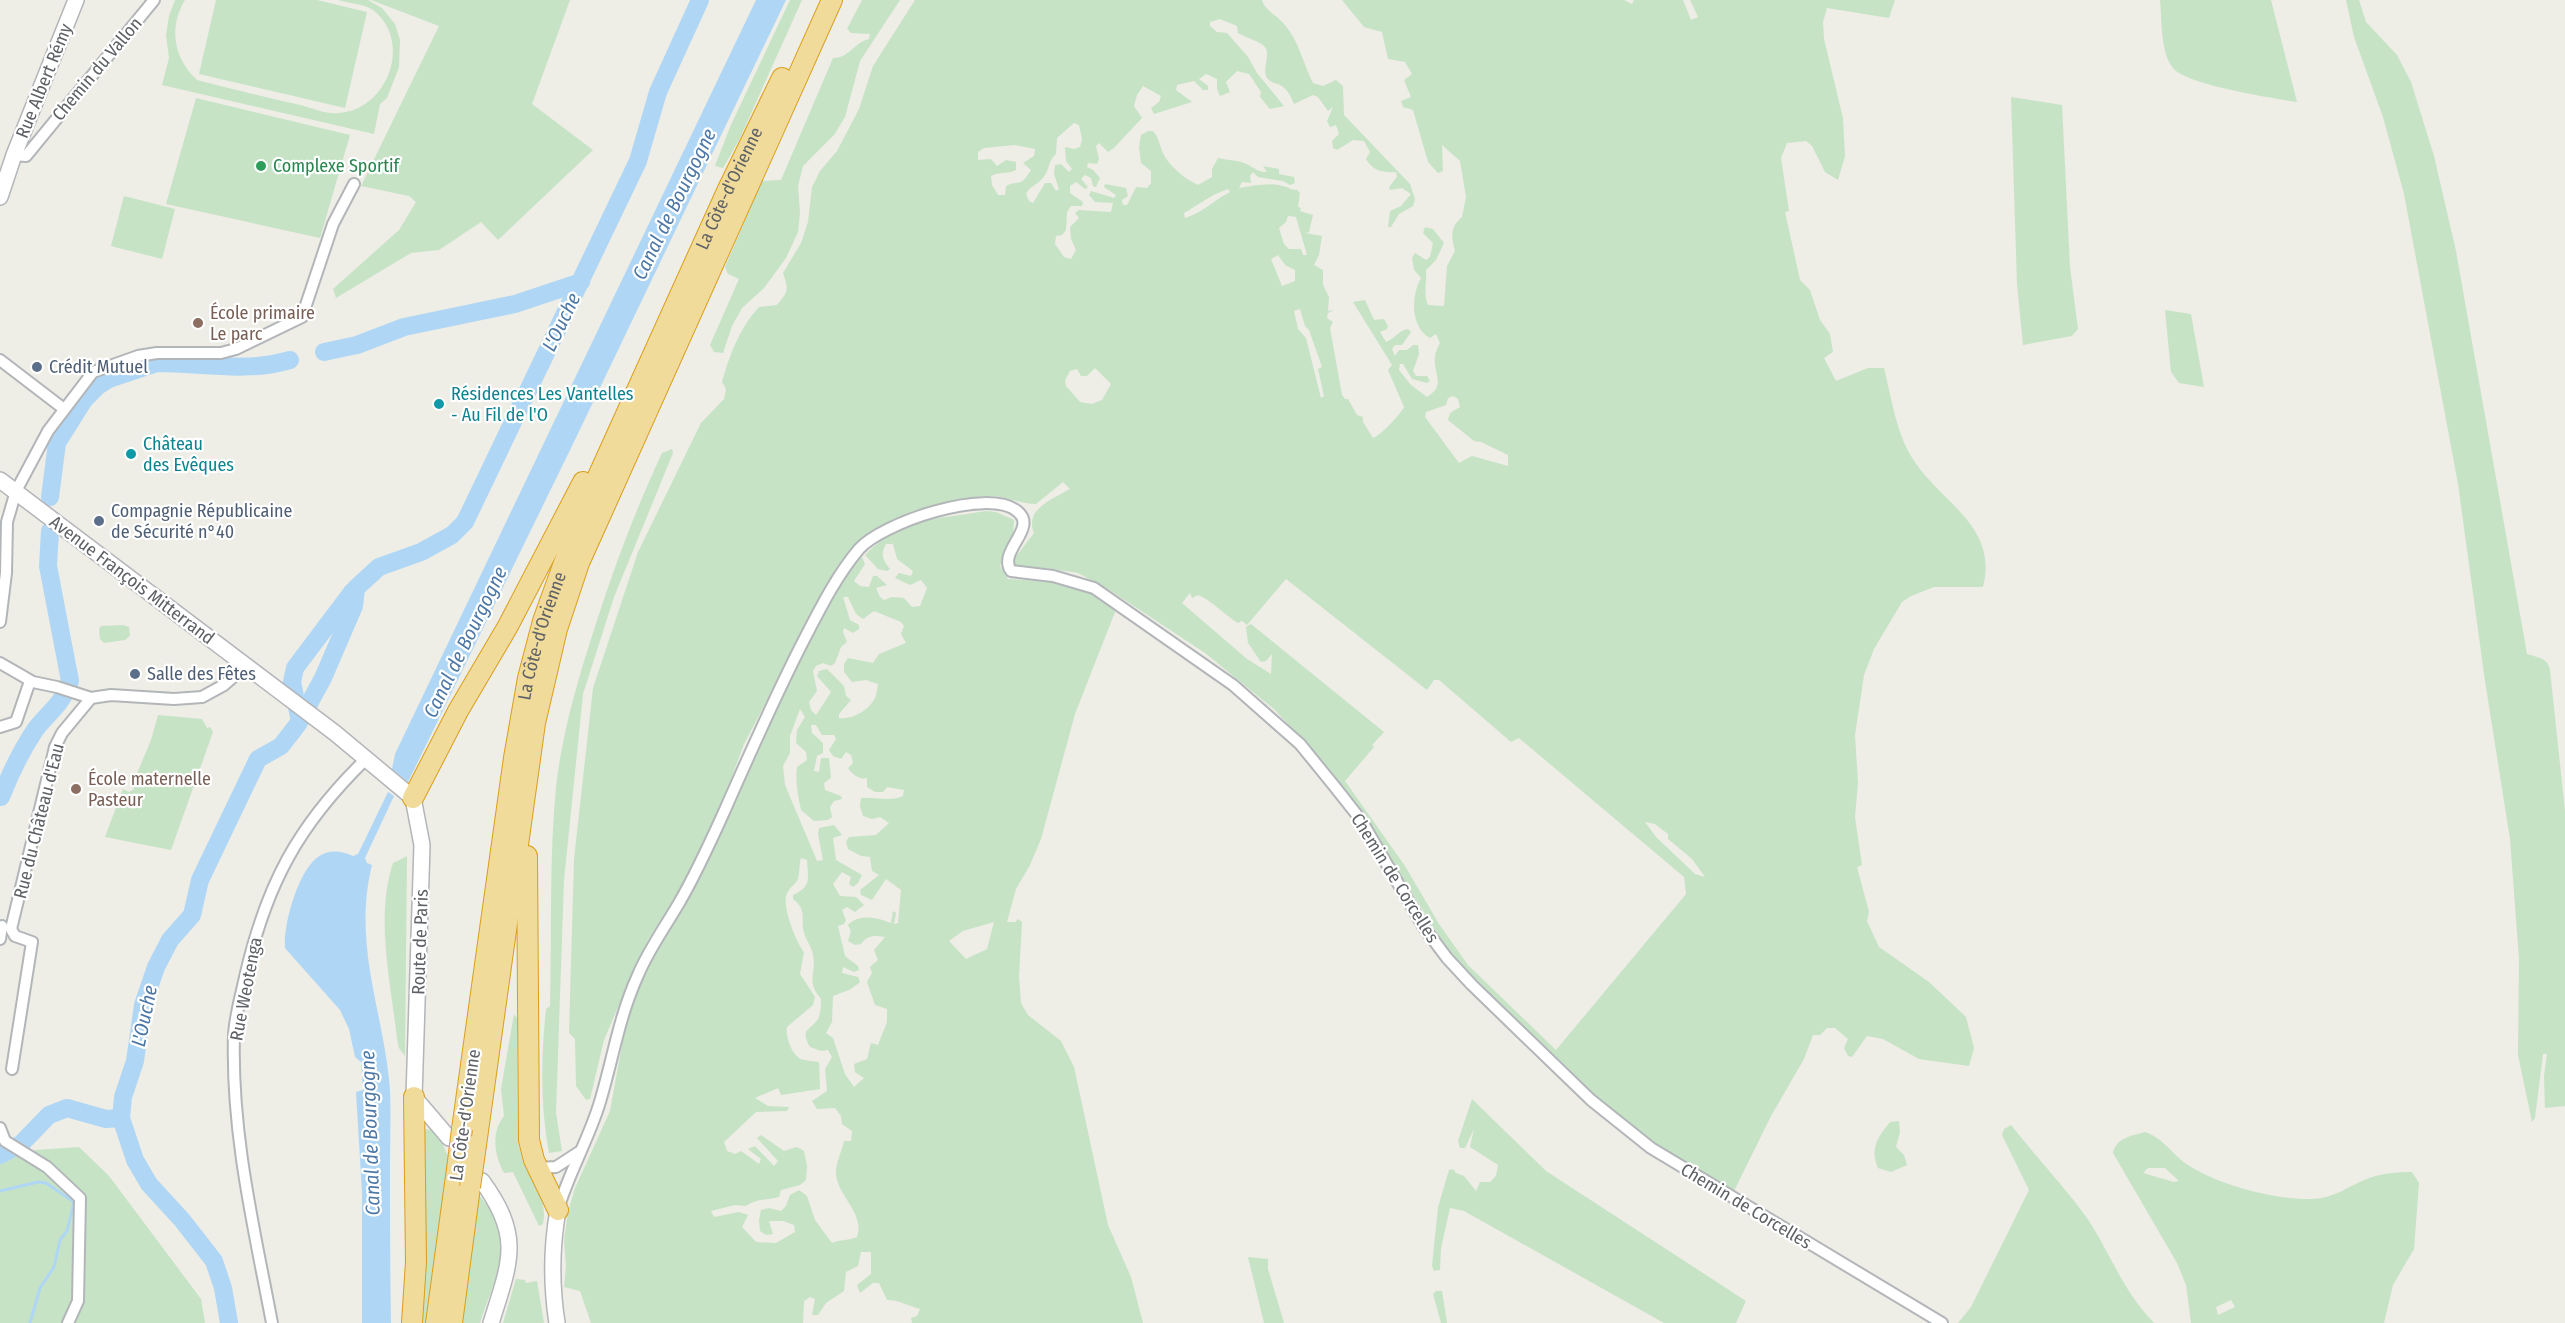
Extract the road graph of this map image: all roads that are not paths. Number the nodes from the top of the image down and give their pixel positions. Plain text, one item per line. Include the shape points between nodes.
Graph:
1 (76, 0) edge
2 (154, 0) edge
3 (820, 0) edge
4 (832, 0) edge
5 (14, 156) junction
6 (354, 184) dead end
7 (0, 197) edge
8 (0, 360) edge
9 (648, 367) junction
10 (64, 409) junction
11 (0, 480) edge
12 (16, 491) junction
13 (3, 521) edge
14 (0, 622) edge
15 (0, 663) edge
16 (252, 670) junction
17 (30, 681) junction
18 (91, 698) junction
19 (0, 727) edge
20 (366, 759) junction
21 (529, 767) junction
22 (410, 795) junction
23 (4, 927) edge
24 (0, 939) edge
25 (12, 1069) dead end
26 (414, 1096) junction
27 (0, 1128) edge
28 (456, 1134) junction
29 (581, 1150) junction
30 (538, 1168) junction
31 (476, 1184) junction
32 (558, 1210) junction
33 (68, 1323) edge
34 (272, 1323) edge
35 (412, 1323) edge
36 (436, 1323) edge
37 (452, 1323) edge
38 (491, 1323) edge
39 (557, 1323) edge
40 (1942, 1323) edge

1 - 5 main road, Rue Albert Rémy
2 - 5 street, Chemin du Vallon via 31,152
3 - 9 highway, La Côte-d'Orienne via 728,189
4 - 21 highway, La Côte-d'Orienne via 579,563 545,676
5 - 7 main road, Rue Albert Rémy
6 - 10 street via 333,224 302,316 236,350 214,354 157,353 93,372
8 - 10 street
9 - 22 highway via 508,626
9 - 28 highway, La Côte-d'Orienne via 563,560 528,678
10 - 12 street
11 - 12 main road, Avenue François Mitterrand
12 - 13 street
12 - 16 main road, Avenue François Mitterrand
13 - 14 street via 6,573
15 - 17 street
16 - 18 street via 202,697
16 - 20 main road, Avenue François Mitterrand
17 - 18 street
17 - 19 street via 16,722
18 - 23 street, Rue du Château d'Eau via 55,747
20 - 22 main road, Avenue François Mitterrand
20 - 34 street, Rue Weotenga via 327,799 283,865 265,906 248,963 234,1033 240,1156
21 - 30 highway via 529,1140
21 - 31 highway, La Côte-d'Orienne, bridge via 476,1145
22 - 26 main road, Route de Paris via 422,845
23 - 24 street, Rue du Château d'Eau
23 - 25 street via 32,942
26 - 28 main road
26 - 35 highway via 416,1262
27 - 33 street via 5,1141 47,1167 80,1198 78,1301
28 - 36 highway, La Côte-d'Orienne, bridge via 457,1169
29 - 30 street via 556,1167
29 - 32 street
29 - 40 street, Chemin de Corcelles via 600,1103 621,1017 638,974 700,863 757,735 845,566 861,546 885,530 923,514 985,504 1006,505 1022,516 1023,528 1007,559 1011,572 1053,576 1094,588 1209,667 1300,744 1361,820 1423,926 1448,958 1591,1100 1660,1154
30 - 32 highway
31 - 37 highway, La Côte-d'Orienne
31 - 38 main road via 504,1217 510,1246
32 - 39 main road via 551,1273

